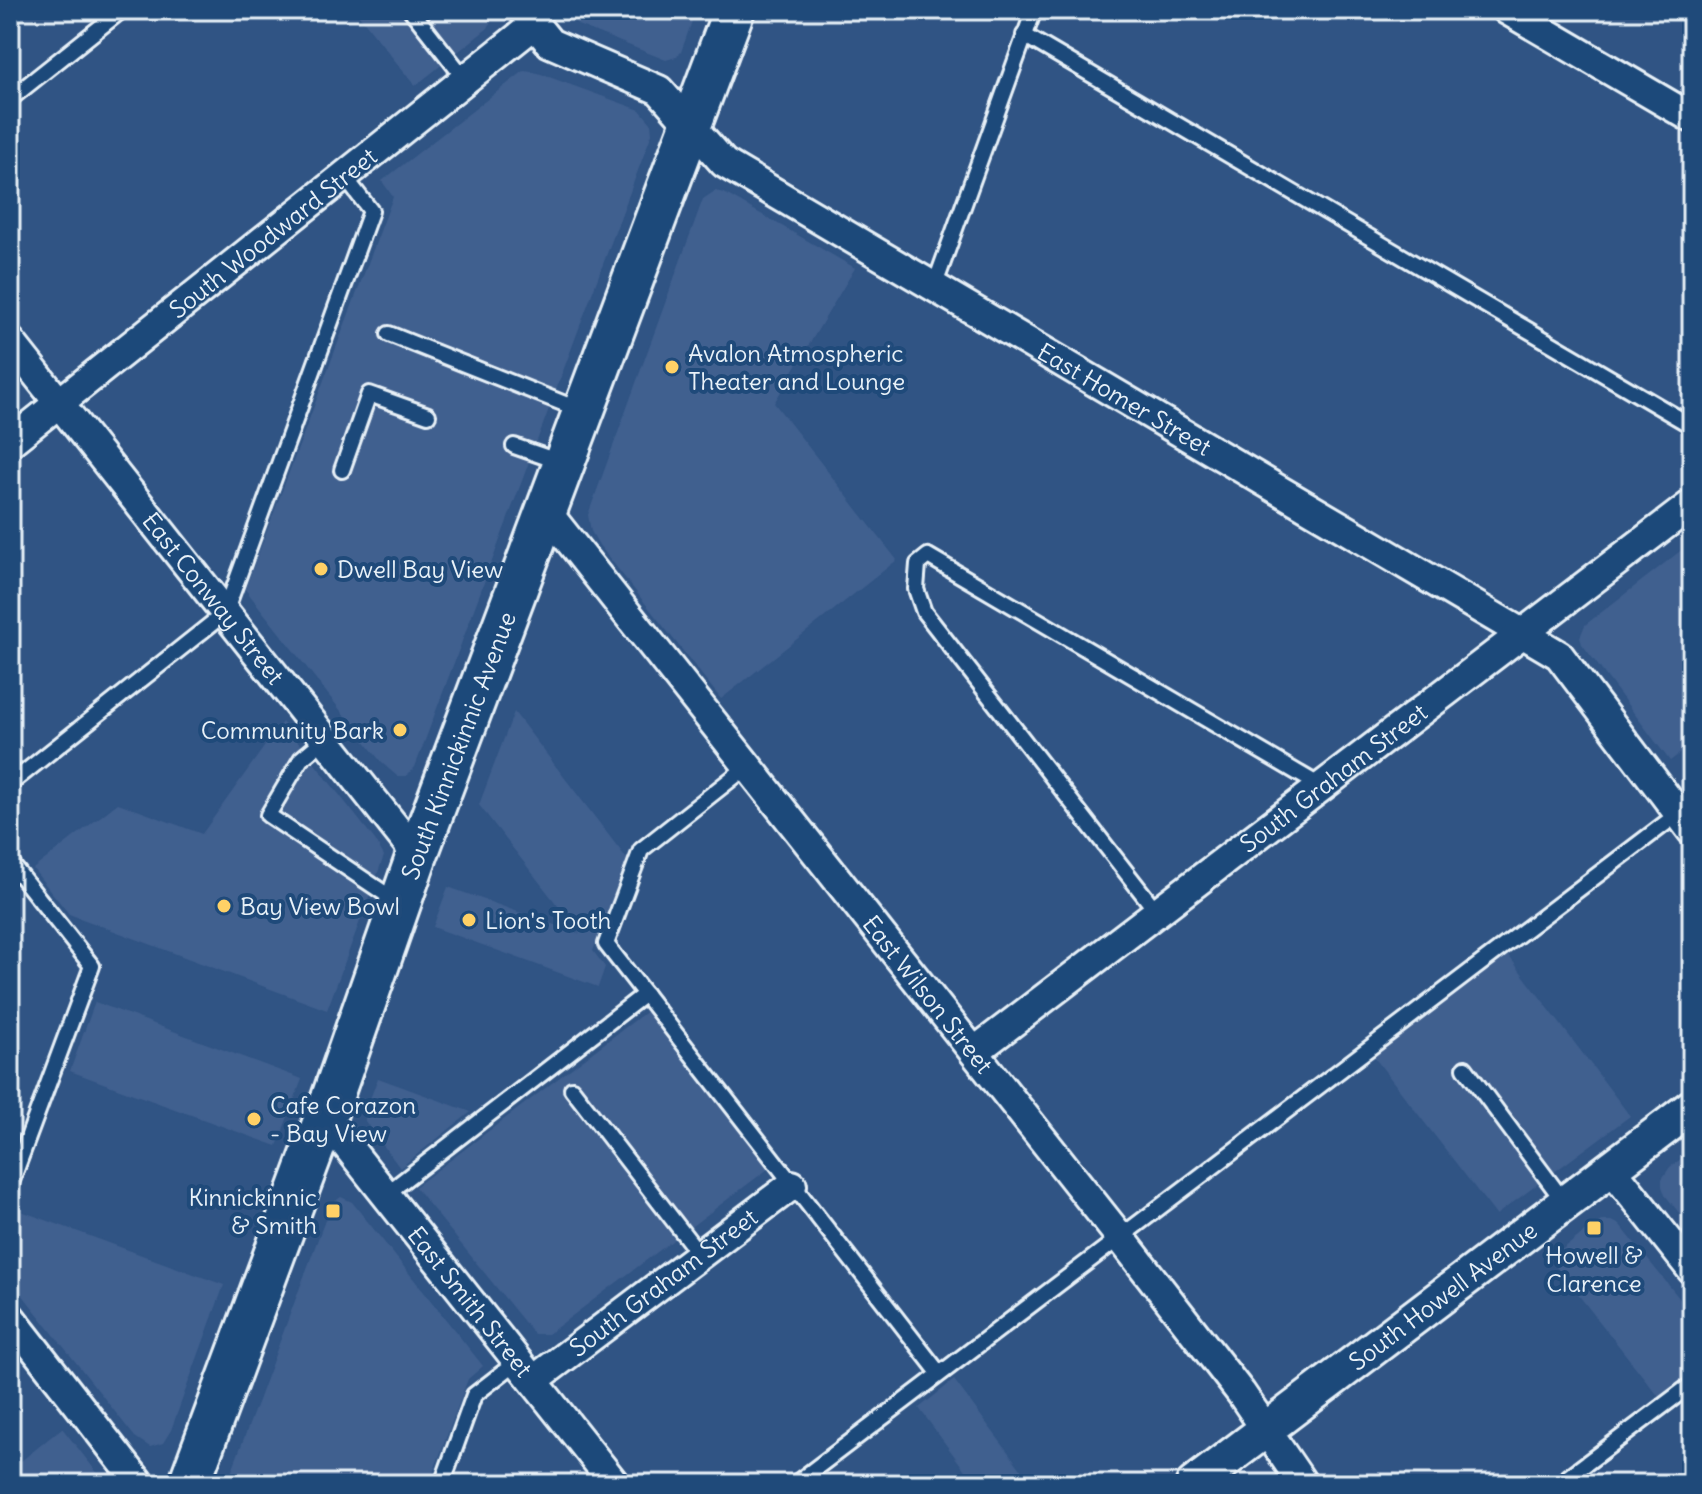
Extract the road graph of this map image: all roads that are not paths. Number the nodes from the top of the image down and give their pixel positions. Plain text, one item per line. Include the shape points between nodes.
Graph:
1 (122, 10) edge
2 (411, 10) edge
3 (734, 10) edge
4 (1034, 10) edge
5 (1507, 10) edge
6 (529, 17) edge
7 (1024, 35) junction
8 (465, 79) junction
9 (10, 99) edge
10 (1692, 118) edge
11 (691, 126) junction
12 (344, 176) junction
13 (934, 287) junction
14 (389, 334) dead end
15 (10, 341) edge
16 (60, 403) junction
17 (584, 411) junction
18 (428, 415) dead end
19 (1692, 426) edge
20 (10, 442) edge
21 (514, 446) dead end
22 (564, 464) junction
23 (342, 470) dead end
24 (1692, 504) edge
25 (546, 511) junction
26 (225, 613) junction
27 (1523, 634) junction
28 (325, 739) junction
29 (749, 765) junction
30 (10, 784) edge
31 (1322, 787) junction
32 (1685, 822) edge
33 (417, 855) junction
34 (10, 862) edge
35 (399, 903) junction
36 (1157, 912) junction
37 (645, 994) junction
38 (974, 1052) junction
39 (1465, 1068) dead end
40 (572, 1089) dead end
41 (1692, 1107) edge
42 (325, 1118) junction
43 (1611, 1168) junction
44 (792, 1185) junction
45 (10, 1186) edge
46 (386, 1194) junction
47 (1565, 1203) junction
48 (1120, 1237) junction
49 (700, 1255) junction
50 (1692, 1270) edge
51 (10, 1317) edge
52 (526, 1370) junction
53 (939, 1373) junction
54 (1692, 1384) edge
55 (1265, 1430) junction
56 (1576, 1479) edge
57 (140, 1484) edge
58 (189, 1484) edge
59 (442, 1484) edge
60 (615, 1484) edge
61 (795, 1484) edge
62 (1194, 1484) edge
63 (1303, 1484) edge
64 (1559, 1484) edge

1 - 9 lane
2 - 8 lane
3 - 11 main road, South Kinnickinnic Avenue
4 - 7 lane
5 - 10 street
6 - 8 street, South Woodward Street
6 - 11 street, East Homer Street via 550,43 659,90
7 - 13 lane
7 - 19 lane
8 - 12 street, South Woodward Street
11 - 13 street, East Homer Street via 724,163
11 - 17 main road, South Kinnickinnic Avenue
12 - 16 street, South Woodward Street
12 - 26 lane via 371,211
13 - 27 street, East Homer Street
14 - 17 lane
15 - 16 street, East Conway Street
16 - 20 street, South Woodward Street
16 - 26 street, East Conway Street
17 - 22 main road, South Kinnickinnic Avenue
18 - 23 lane via 369,394
21 - 22 lane
22 - 25 main road, South Kinnickinnic Avenue
24 - 27 street, South Graham Street
25 - 29 street, East Wilson Street
25 - 33 main road, South Kinnickinnic Avenue
26 - 28 street, East Conway Street
26 - 30 lane
27 - 31 street, South Graham Street
27 - 32 street, East Homer Street via 1559,655
28 - 33 street, East Conway Street
28 - 35 lane via 301,759 268,815
29 - 37 lane via 641,850 606,944
29 - 38 street, East Wilson Street
31 - 36 street, South Graham Street
31 - 36 lane via 928,556 918,564 916,589 924,612
32 - 48 lane
33 - 35 main road, South Kinnickinnic Avenue
34 - 45 lane via 92,966
35 - 42 main road, South Kinnickinnic Avenue
36 - 38 street, South Graham Street
37 - 44 lane
37 - 46 lane
38 - 48 street, East Wilson Street
39 - 47 lane
40 - 49 lane
41 - 43 street, South Howell Avenue
42 - 46 street, East Smith Street
42 - 58 main road, South Kinnickinnic Avenue
43 - 47 street, South Howell Avenue
43 - 50 street
44 - 49 street, South Graham Street
44 - 53 lane
46 - 52 street, East Smith Street
47 - 55 street, South Howell Avenue
48 - 53 lane
48 - 55 street, East Wilson Street
49 - 52 street, South Graham Street
51 - 57 street
52 - 59 lane via 474,1395
52 - 60 street, East Smith Street
53 - 61 lane
54 - 56 lane
55 - 62 street, South Howell Avenue
55 - 63 street, East Wilson Street
56 - 64 lane

